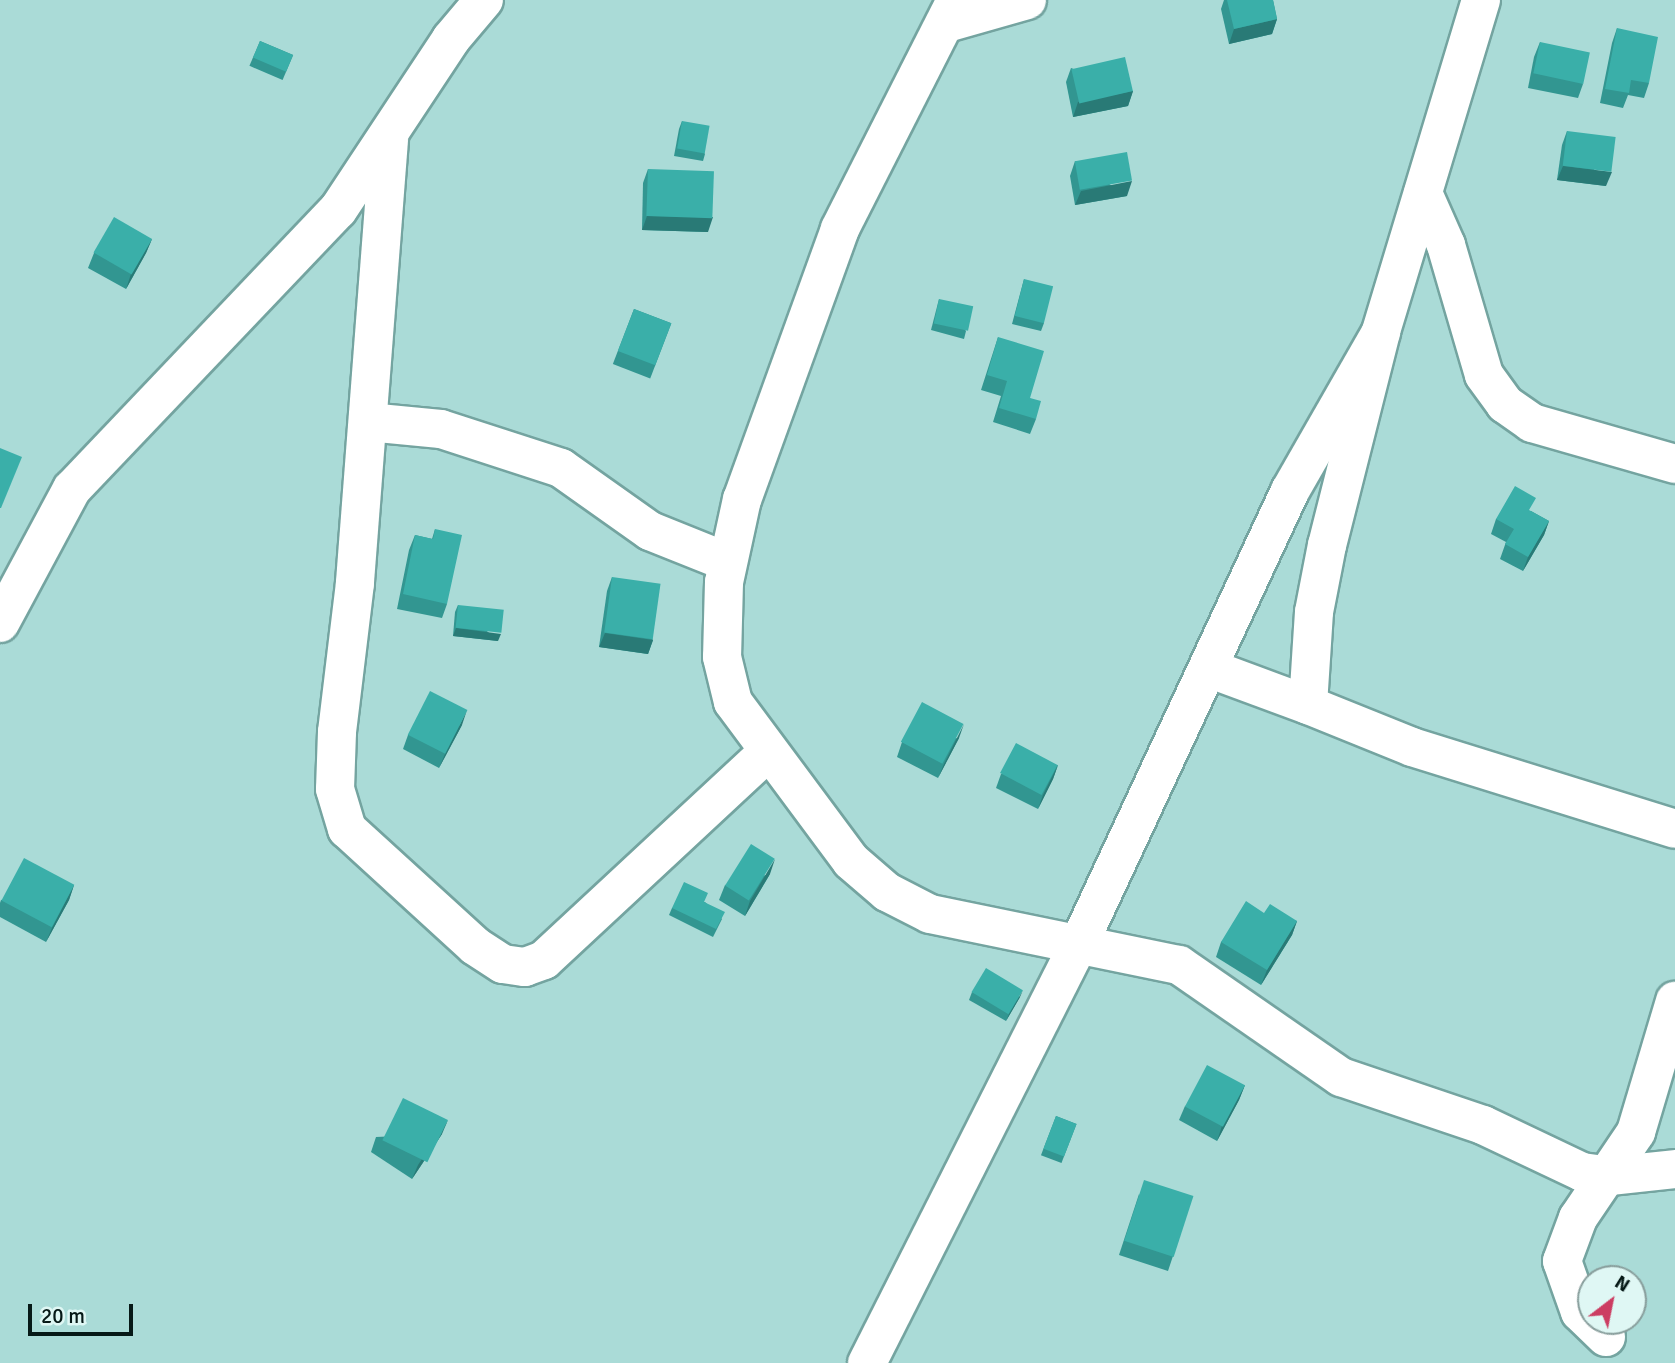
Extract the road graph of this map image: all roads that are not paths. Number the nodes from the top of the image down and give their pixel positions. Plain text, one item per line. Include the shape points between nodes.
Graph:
1 (484, 0) edge
2 (1027, 0) edge
3 (1470, 6) edge
4 (953, 11) edge
5 (389, 140) junction
6 (1423, 193) junction
7 (1381, 332) junction
8 (368, 422) junction
9 (1675, 464) edge
10 (725, 561) junction
11 (0, 623) edge
12 (1208, 668) junction
13 (1308, 705) junction
14 (768, 752) junction
15 (1675, 830) edge
16 (1077, 948) junction
17 (1675, 1002) edge
18 (1675, 1169) edge
19 (1610, 1176) junction
20 (1606, 1337) dead end
21 (867, 1363) edge

1 - 5 street via 451,39
2 - 4 street
3 - 6 street
4 - 10 street via 840,229
5 - 8 street
5 - 11 street via 272,285 97,456 72,489
6 - 7 street
6 - 9 street via 1447,245 1484,375 1505,404 1532,424
7 - 12 street via 1290,491
7 - 13 street via 1326,545 1314,612
8 - 10 street via 441,429 561,468 650,531
8 - 14 street via 335,789 346,830 441,919 503,964 525,967 544,960
10 - 14 street via 726,682
12 - 13 street
12 - 16 street
13 - 15 street via 1412,747
14 - 16 street via 851,861 887,892 930,914
16 - 19 street via 1179,965 1341,1077 1483,1125 1581,1172
16 - 21 street
17 - 19 street via 1636,1132
18 - 19 street
19 - 20 street via 1578,1218 1562,1261 1580,1312

